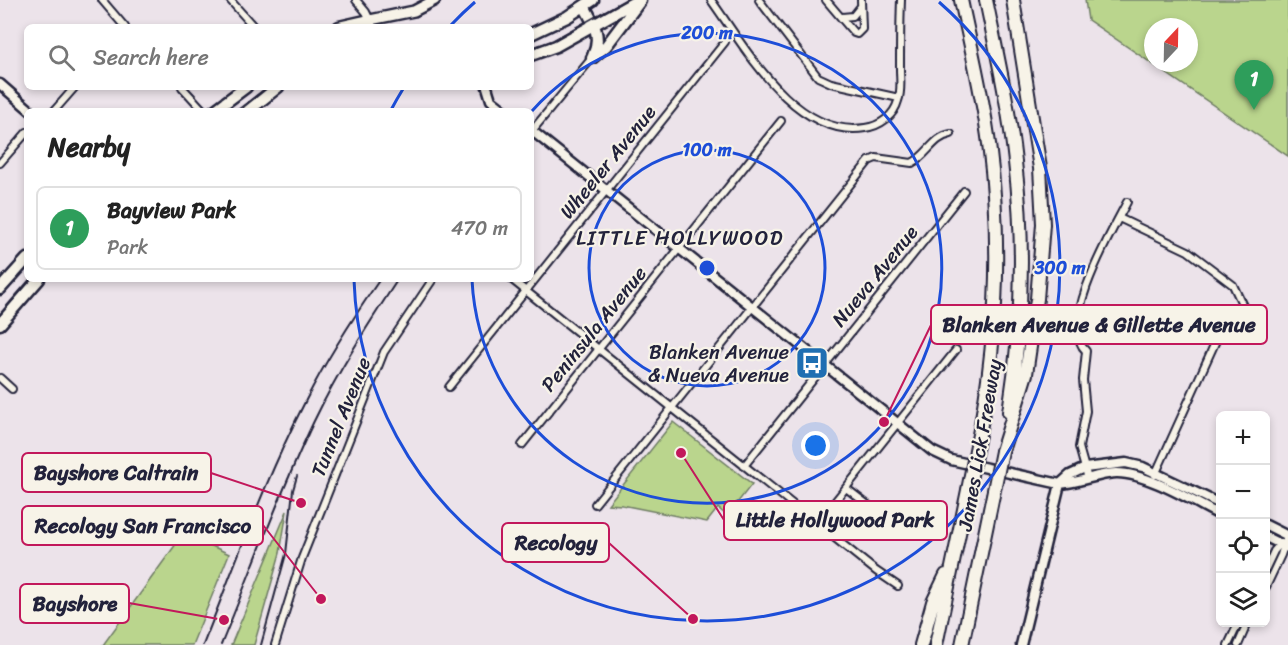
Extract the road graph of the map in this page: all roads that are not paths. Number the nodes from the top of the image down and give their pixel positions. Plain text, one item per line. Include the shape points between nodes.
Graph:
1 (102, 0) edge
2 (230, 0) edge
3 (356, 0) edge
4 (435, 0) edge
5 (640, 0) edge
6 (711, 0) edge
7 (759, 0) edge
8 (826, 0) edge
9 (900, 0) edge
10 (961, 0) edge
11 (986, 0) edge
12 (1012, 0) edge
13 (862, 1) edge
14 (589, 3) edge
15 (842, 17) junction
16 (370, 23) edge
17 (122, 24) edge
18 (251, 24) edge
19 (594, 25) junction
20 (534, 33) edge
21 (725, 42) dead end
22 (534, 54) edge
23 (592, 58) junction
24 (0, 84) edge
25 (72, 90) edge
26 (185, 90) edge
27 (242, 90) edge
28 (274, 90) edge
29 (488, 90) edge
30 (899, 99) junction
31 (28, 108) edge
32 (57, 108) edge
33 (201, 108) edge
34 (218, 108) edge
35 (252, 108) edge
36 (501, 108) edge
37 (781, 121) dead end
38 (534, 128) edge
39 (534, 134) edge
40 (951, 134) dead end
41 (24, 135) edge
42 (0, 163) edge
43 (606, 190) junction
44 (964, 191) dead end
45 (1127, 202) dead end
46 (1119, 218) junction
47 (679, 249) junction
48 (24, 262) edge
49 (534, 281) edge
50 (36, 282) edge
51 (431, 282) edge
52 (514, 282) edge
53 (533, 282) edge
54 (0, 289) edge
55 (526, 291) junction
56 (752, 307) junction
57 (0, 324) edge
58 (598, 350) junction
59 (956, 350) dead end
60 (825, 365) junction
61 (0, 378) edge
62 (449, 387) dead end
63 (12, 389) dead end
64 (671, 408) junction
65 (898, 423) junction
66 (522, 445) dead end
67 (1002, 452) junction
68 (744, 466) junction
69 (1085, 468) junction
70 (1156, 473) junction
71 (1088, 479) junction
72 (1152, 482) junction
73 (1060, 484) junction
74 (846, 488) junction
75 (1216, 502) edge
76 (595, 504) dead end
77 (1216, 513) edge
78 (817, 524) junction
79 (1270, 527) edge
80 (903, 530) dead end
81 (1288, 535) edge
82 (1270, 539) edge
83 (1284, 546) edge
84 (954, 558) junction
85 (1270, 560) edge
86 (1270, 578) edge
87 (898, 586) dead end
88 (1237, 627) edge
89 (1246, 627) edge
90 (275, 645) edge
91 (921, 645) edge
92 (936, 645) edge
93 (962, 645) edge
94 (1021, 645) edge
95 (1228, 645) edge
96 (1238, 645) edge

1 - 17 street
2 - 18 street
3 - 16 street
4 - 16 main road via 414,11
5 - 19 main road
5 - 23 main road via 606,46
6 - 30 street via 768,80 808,113 845,129 869,127 886,119
7 - 30 street via 818,77
8 - 15 street
9 - 30 street
10 - 84 highway, James Lick Freeway, bridge via 989,144 996,282 987,386
11 - 67 highway, James Lick Freeway via 1013,143 1021,229 1018,332
12 - 67 highway via 1040,168 1042,224 1026,374
13 - 15 street via 853,16
13 - 15 street via 862,29 857,34
14 - 19 main road
14 - 20 main road
19 - 22 main road
19 - 23 main road via 598,45
21 - 43 street, Wheeler Avenue
23 - 38 street
24 - 31 street
25 - 32 street
26 - 33 street
27 - 34 main road
28 - 35 main road
29 - 36 street via 491,100
37 - 47 street, Peninsula Avenue
39 - 43 street
40 - 56 street via 937,139 912,163 876,158 869,161
41 - 42 street
43 - 47 street
43 - 49 street, Wheeler Avenue
44 - 60 street, Nueva Avenue
45 - 46 street
46 - 69 street via 1080,302 1079,342 1086,351 1086,411 1079,447
46 - 70 street via 1188,251 1233,285 1244,308 1224,323
47 - 56 street
47 - 58 street, Peninsula Avenue
48 - 54 main road
50 - 57 main road
51 - 90 street, Tunnel Avenue via 384,352 302,558
52 - 55 street
53 - 55 street, Wheeler Avenue
55 - 58 street
55 - 62 street, Wheeler Avenue
56 - 60 street
56 - 64 street
58 - 64 street
58 - 66 street, Peninsula Avenue
59 - 65 street
60 - 65 street
60 - 68 street, Nueva Avenue
61 - 63 street
64 - 68 street
64 - 76 street
65 - 73 street via 932,451 951,460
65 - 74 street
67 - 93 highway, James Lick Freeway, bridge
68 - 78 street
69 - 70 street via 1126,463
69 - 71 street
69 - 73 street
70 - 72 street
70 - 75 street
71 - 72 street via 1125,474
71 - 73 street
72 - 77 street
73 - 94 street
74 - 78 street
74 - 80 street
78 - 87 street
79 - 81 street
81 - 83 street
82 - 83 street
83 - 85 street via 1274,551
83 - 86 street
84 - 91 highway via 933,602
84 - 92 highway, James Lick Freeway
88 - 95 street
89 - 96 street

